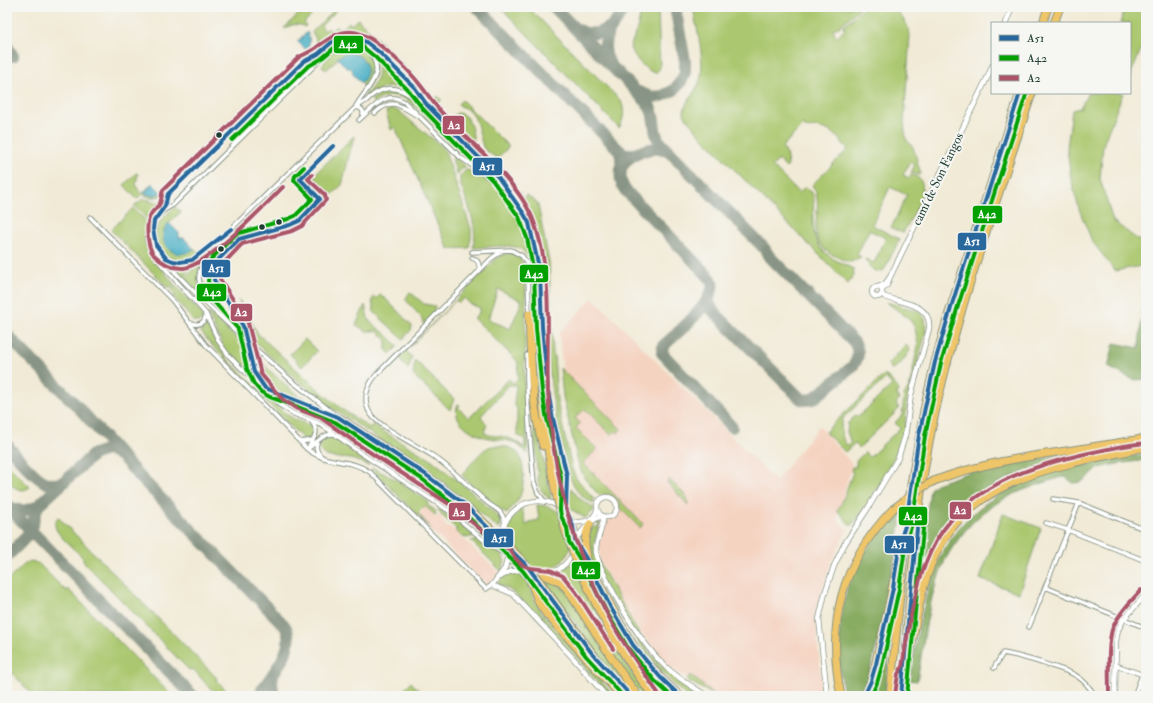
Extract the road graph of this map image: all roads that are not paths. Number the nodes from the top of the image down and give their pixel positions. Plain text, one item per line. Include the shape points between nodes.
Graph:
1 (1012, 7) edge
2 (1048, 7) edge
3 (1060, 7) edge
4 (1006, 22) edge
5 (1042, 22) edge
6 (1054, 22) edge
7 (362, 45) junction
8 (991, 69) edge
9 (1020, 94) edge
10 (1032, 94) edge
11 (356, 107) junction
12 (375, 113) dead end
13 (363, 116) junction
14 (419, 116) junction
15 (441, 119) junction
16 (358, 120) dead end
17 (161, 212) junction
18 (524, 214) junction
19 (90, 217) dead end
20 (156, 217) junction
21 (231, 229) junction
22 (502, 251) junction
23 (472, 252) dead end
24 (472, 258) dead end
25 (478, 272) junction
26 (890, 277) junction
27 (878, 287) junction
28 (882, 292) junction
29 (207, 304) junction
30 (204, 311) junction
31 (529, 314) junction
32 (189, 322) junction
33 (202, 323) junction
34 (243, 326) dead end
35 (542, 327) junction
36 (199, 336) junction
37 (259, 381) junction
38 (265, 388) junction
39 (338, 417) junction
40 (312, 421) junction
41 (336, 434) junction
42 (1145, 438) edge
43 (314, 439) junction
44 (300, 442) junction
45 (317, 442) junction
46 (307, 448) junction
47 (1146, 448) edge
48 (323, 458) junction
49 (552, 475) junction
50 (1053, 499) dead end
51 (545, 502) junction
52 (1079, 503) junction
53 (597, 509) junction
54 (566, 514) junction
55 (602, 516) junction
56 (610, 517) junction
57 (571, 521) junction
58 (906, 523) junction
59 (1046, 523) dead end
60 (505, 524) junction
61 (590, 524) junction
62 (603, 524) junction
63 (1068, 530) junction
64 (1146, 530) edge
65 (575, 540) junction
66 (507, 557) junction
67 (1146, 561) edge
68 (590, 565) junction
69 (522, 571) junction
70 (498, 578) junction
71 (541, 578) junction
72 (492, 585) junction
73 (1045, 587) junction
74 (1146, 594) edge
75 (1124, 619) junction
76 (1029, 627) dead end
77 (1146, 628) edge
78 (633, 645) junction
79 (590, 652) junction
80 (1116, 665) junction
81 (1146, 665) edge
82 (994, 668) dead end
83 (904, 675) junction
84 (1144, 676) edge
85 (606, 696) edge
86 (622, 696) edge
87 (631, 696) edge
88 (638, 696) edge
89 (653, 696) edge
90 (664, 696) edge
91 (680, 696) edge
92 (707, 696) edge
93 (827, 696) edge
94 (841, 696) edge
95 (864, 696) edge
96 (890, 696) edge
97 (901, 696) edge
98 (1095, 696) edge
99 (1115, 696) edge
100 (1134, 696) edge

1 - 4 street
2 - 5 highway
3 - 6 highway
7 - 11 street via 373,58 376,74 373,84
7 - 15 street via 377,55
7 - 17 street via 345,42 330,50 173,205
8 - 26 street, camí de Son Fangos
9 - 58 highway via 937,357 919,435
10 - 83 highway via 962,310 938,401 919,510
11 - 13 street via 364,111
11 - 15 street via 379,91 397,89 410,94
11 - 21 street
12 - 14 street via 384,106 394,104
13 - 14 street via 379,101 392,98 404,101
13 - 16 street
14 - 18 street via 460,157 501,189
15 - 18 street via 502,182
17 - 20 street
17 - 30 street via 149,222 149,247 157,260
18 - 35 street via 533,236 539,267
19 - 32 street via 172,300
20 - 21 street via 153,231 156,246 164,256 176,262 194,259
20 - 29 street via 150,231 154,250
21 - 29 street via 200,270 200,284
22 - 23 street
22 - 25 street
22 - 31 street via 516,252 526,262
24 - 25 street via 476,259 480,266
25 - 60 street via 374,377 368,389 366,402 376,421 434,457 466,482 501,513
26 - 27 street, camí de Son Fangos via 885,284
26 - 28 street
27 - 28 street
27 - 28 street via 872,290 873,295 876,297
28 - 93 street via 885,297 922,309 928,316 929,326 899,454 844,545 823,597 819,619
29 - 39 street, bridge via 292,381
30 - 33 street
30 - 37 street via 229,356 245,372
31 - 49 highway via 535,407 540,437
31 - 51 street via 527,378 534,482
32 - 33 street via 196,325
32 - 36 street
33 - 36 street via 198,329
34 - 37 street
35 - 49 highway via 542,399
35 - 54 street via 552,414 567,476
36 - 44 street
37 - 38 street
38 - 39 street
38 - 40 street via 283,408
39 - 71 highway, bridge via 468,507
40 - 41 street
40 - 43 street via 317,430
41 - 45 street via 325,435
41 - 66 street via 449,511
42 - 94 highway, bridge via 978,466 934,481 893,509 860,552 843,588 834,644
43 - 44 street
43 - 46 street
44 - 46 street
45 - 46 street
45 - 48 street via 317,452
46 - 48 street
47 - 83 highway via 1069,464 1018,479 997,489 960,520 943,542 927,576 908,669
48 - 72 street via 357,465 370,472 486,589
49 - 89 highway, bridge via 565,529 588,589 631,665
50 - 52 street
51 - 54 street via 559,506
51 - 60 street via 531,502 520,506
52 - 63 street
52 - 64 street
53 - 55 street
53 - 56 street via 601,499 612,499 617,508
53 - 57 street via 596,514 584,522
54 - 57 street
55 - 56 street
55 - 61 street
55 - 62 street
56 - 62 street
57 - 65 street
58 - 95 highway via 900,541 880,646 871,681
58 - 96 highway
59 - 63 street
60 - 66 street via 502,538
61 - 65 street
61 - 68 highway via 585,540
62 - 92 street via 596,545 598,557 626,615 662,663 683,681
63 - 67 street
63 - 73 street
65 - 68 highway
65 - 71 street via 572,552 565,563
66 - 69 street
66 - 70 street via 506,566
68 - 78 highway
69 - 70 street via 509,572
69 - 71 street
69 - 86 highway via 547,615
70 - 72 street
71 - 79 highway
71 - 88 highway via 559,581 567,589
72 - 85 street via 513,594
73 - 75 street
73 - 76 street
74 - 75 street
75 - 77 street
75 - 80 street via 1116,641
78 - 90 highway
78 - 91 highway
79 - 86 highway
79 - 87 highway
80 - 84 street
80 - 99 street
81 - 84 street
82 - 98 street via 1003,653 1061,668 1080,678
83 - 97 highway
84 - 100 street

